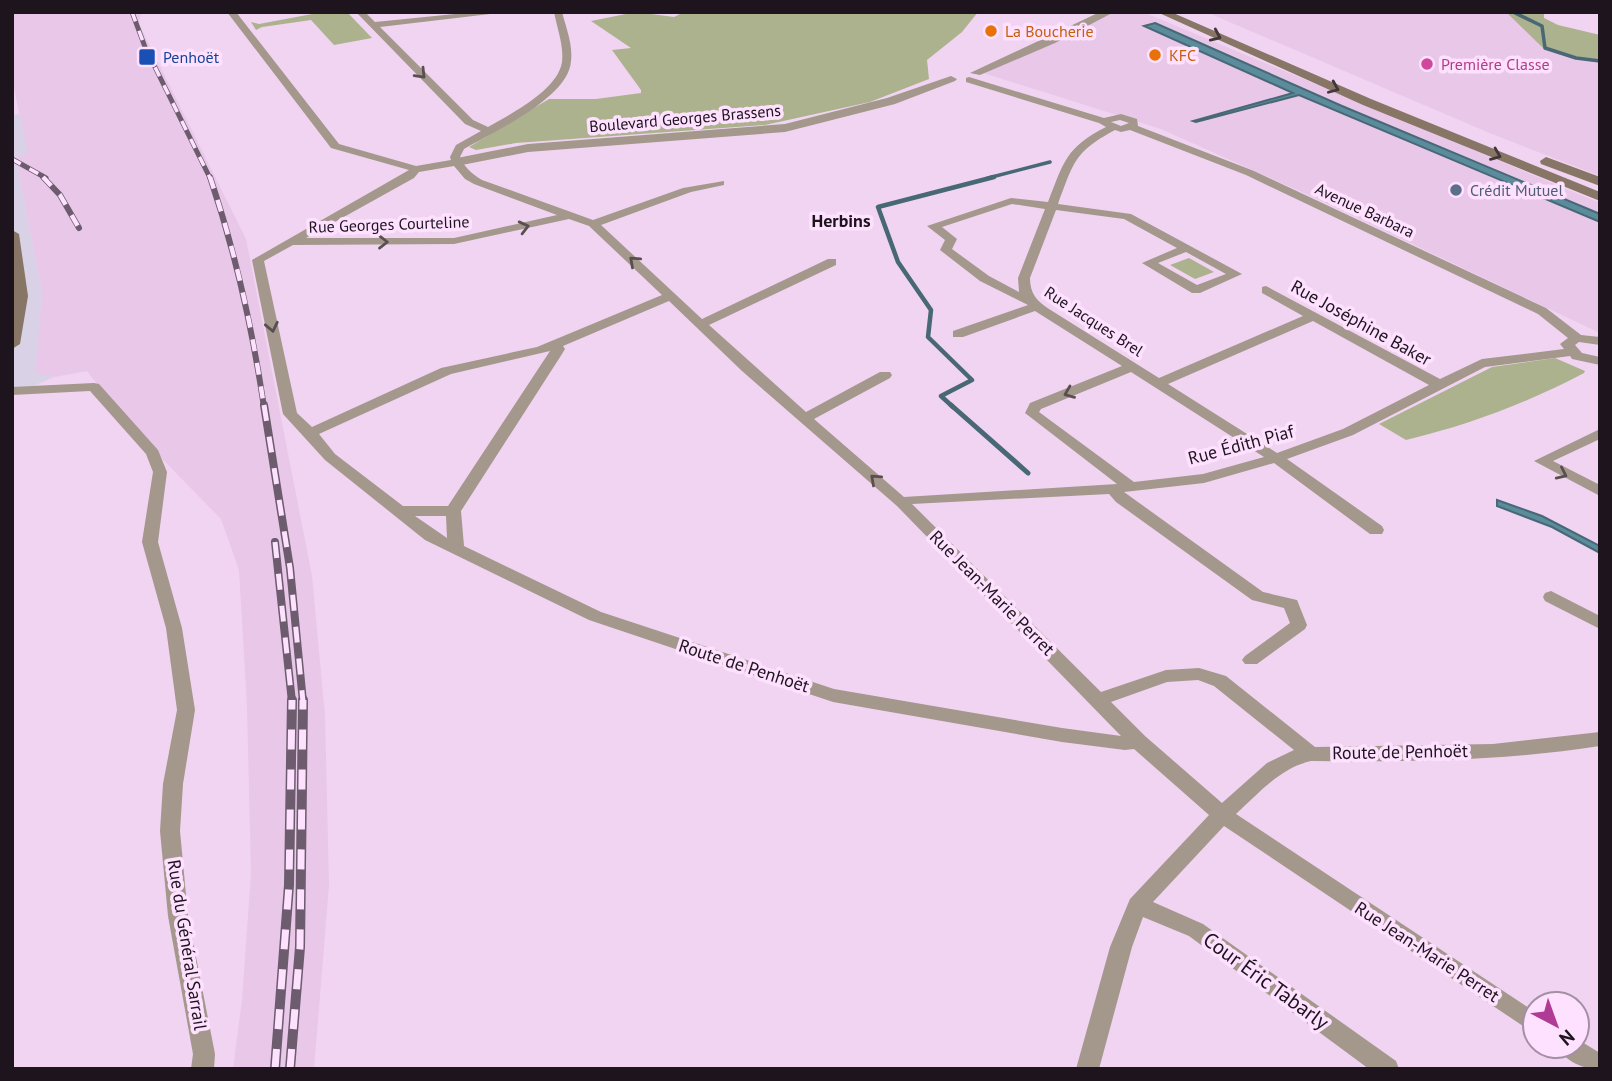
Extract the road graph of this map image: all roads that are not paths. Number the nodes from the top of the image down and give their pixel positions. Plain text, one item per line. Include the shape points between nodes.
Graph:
1 (231, 12) edge
2 (360, 12) edge
3 (503, 12) edge
4 (558, 12) edge
5 (1090, 12) edge
6 (1108, 12) edge
7 (1161, 12) edge
8 (1190, 12) edge
9 (475, 13) edge
10 (373, 25) junction
11 (966, 73) junction
12 (1109, 122) junction
13 (487, 130) junction
14 (457, 162) junction
15 (416, 169) junction
16 (1600, 182) edge
17 (720, 183) dead end
18 (1600, 197) edge
19 (1053, 205) junction
20 (571, 215) junction
21 (593, 224) junction
22 (12, 234) edge
23 (290, 243) junction
24 (1187, 248) junction
25 (832, 262) dead end
26 (1266, 290) dead end
27 (671, 296) junction
28 (1032, 302) junction
29 (1312, 316) junction
30 (701, 324) junction
31 (958, 334) dead end
32 (1600, 341) edge
33 (12, 344) edge
34 (1574, 345) junction
35 (556, 347) junction
36 (1600, 361) edge
37 (1132, 367) junction
38 (885, 375) dead end
39 (1158, 383) junction
40 (1440, 385) junction
41 (12, 391) edge
42 (806, 417) junction
43 (310, 433) junction
44 (1600, 433) edge
45 (1276, 458) junction
46 (1133, 488) junction
47 (1114, 489) junction
48 (1600, 491) edge
49 (902, 503) junction
50 (401, 511) junction
51 (453, 511) junction
52 (1376, 530) dead end
53 (456, 549) junction
54 (1551, 597) dead end
55 (1600, 623) edge
56 (1251, 660) dead end
57 (1098, 699) junction
58 (1600, 739) edge
59 (1138, 741) junction
60 (1311, 754) junction
61 (1222, 816) junction
62 (1137, 905) junction
63 (1521, 1015) edge
64 (202, 1069) edge
65 (1087, 1069) edge
66 (1388, 1069) edge

1 - 15 street via 335,146
2 - 10 street
3 - 9 street
4 - 13 street via 567,63 560,79 539,99
5 - 11 street, Boulevard Georges Brassens
6 - 11 street, Boulevard Georges Brassens
7 -> 18 main road
8 - 16 main road
9 - 10 street
10 -> 13 street via 469,122
11 - 12 street
11 - 14 street, Boulevard Georges Brassens via 891,101 785,128 536,147
12 - 19 street, Rue Jacques Brel via 1071,157
12 - 34 street, Avenue Barbara via 1248,172 1542,311
13 - 14 street via 460,147
14 - 15 street
14 - 20 street, Rue Jean-Marie Perret via 478,183
15 - 23 street
17 - 21 street via 686,189
19 - 24 street via 1127,216
19 - 28 street, Rue Jacques Brel via 1024,278 1023,289
19 - 28 street via 1011,201 933,226 951,239 946,250 957,259
20 - 21 street, Rue Jean-Marie Perret
23 -> 20 street, Rue Georges Courteline via 454,242
27 -> 21 street, Rue Jean-Marie Perret
22 - 33 main road via 20,296
23 -> 43 street, Route de Penhoët via 258,260 290,415
24 - 24 street via 1226,269 1236,274 1196,290 1147,263
25 - 30 street
26 - 29 street, Rue Joséphine Baker
27 - 30 street, Rue Jean-Marie Perret
27 - 35 street
28 - 31 street
28 - 37 street, Rue Jacques Brel
29 - 39 street
29 - 40 street, Rue Joséphine Baker
30 - 42 street, Rue Jean-Marie Perret
32 - 34 street
34 - 36 street via 1584,358
34 - 40 street, Rue Édith Piaf via 1492,361
35 - 43 street via 446,370
35 - 51 street
37 - 39 street, Rue Jacques Brel
37 -> 46 street via 1035,406 1032,412
38 - 42 street
39 - 45 street, Rue Jacques Brel
40 - 45 street, Rue Édith Piaf via 1348,432
41 - 64 street, Rue du Général Sarrail via 94,387 153,453 160,472 150,542 174,628 186,710 170,831 178,916 204,1054
49 -> 42 street, Rue Jean-Marie Perret
43 - 50 street, Route de Penhoët via 339,465
44 -> 48 street via 1541,461
45 - 46 street, Rue Édith Piaf via 1204,478
45 - 52 street, Rue Jacques Brel
46 - 47 street, Rue Édith Piaf
47 - 49 street, Rue Édith Piaf
47 - 56 street via 1121,499 1258,596 1292,604 1299,625
49 - 57 street, Rue Jean-Marie Perret
50 - 51 street
50 - 53 street, Route de Penhoët via 431,536
51 - 53 street
53 - 59 street, Route de Penhoët via 595,616 833,695 1062,735
54 - 55 street
57 - 59 street, Rue Jean-Marie Perret
57 - 60 street via 1166,676 1199,674 1220,681
58 - 60 street, Route de Penhoët via 1544,747
59 - 61 street, Rue Jean-Marie Perret
60 - 61 street, Route de Penhoët via 1274,768
61 - 62 street, Route de Penhoët
61 - 63 street, Rue Jean-Marie Perret
62 - 65 street
62 - 66 street, Cour Éric Tabarly via 1196,930

